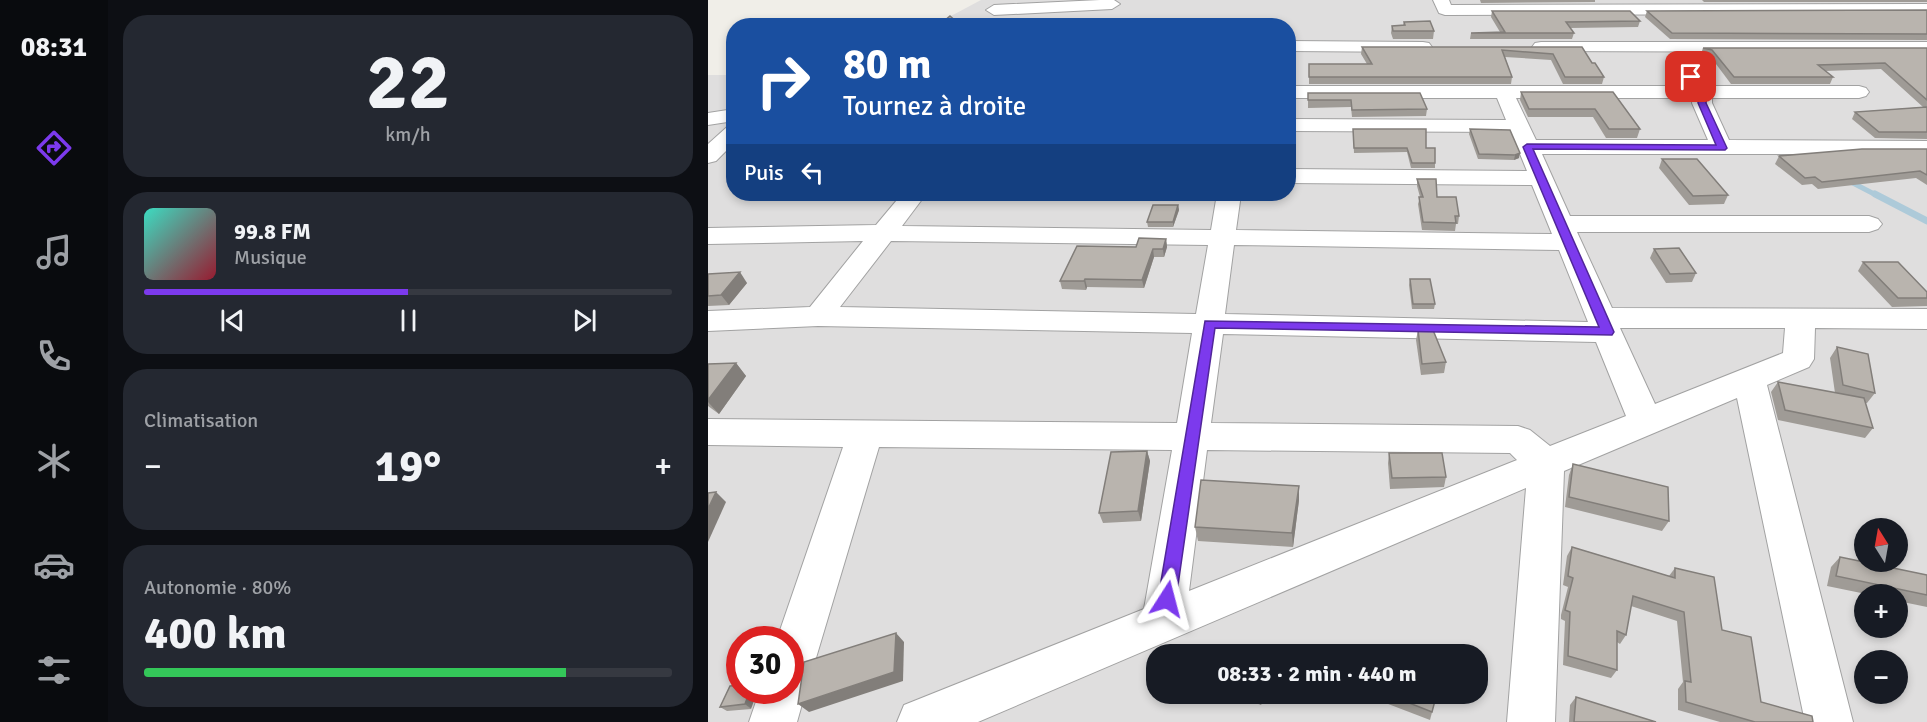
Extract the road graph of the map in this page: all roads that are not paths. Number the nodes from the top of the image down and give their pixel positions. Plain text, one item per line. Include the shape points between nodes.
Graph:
1 (1441, 0) edge
2 (1115, 2) edge
3 (1627, 5) edge
4 (1792, 5) edge
5 (1927, 9) edge
6 (994, 10) dead end
7 (1084, 18) edge
8 (1296, 46) edge
9 (1851, 46) junction
10 (1442, 47) edge
11 (1525, 47) edge
12 (1927, 47) edge
13 (1667, 48) junction
14 (1875, 63) edge
15 (1703, 91) junction
16 (1296, 92) edge
17 (1504, 92) junction
18 (1859, 92) dead end
19 (726, 116) edge
20 (708, 119) edge
21 (1296, 125) edge
22 (1523, 136) junction
23 (726, 139) edge
24 (1925, 147) edge
25 (1722, 148) junction
26 (708, 156) edge
27 (1296, 176) edge
28 (1541, 178) junction
29 (909, 201) edge
30 (1228, 201) edge
31 (1869, 224) dead end
32 (884, 233) junction
33 (1565, 233) junction
34 (708, 236) edge
35 (1223, 237) junction
36 (818, 316) junction
37 (1801, 318) junction
38 (708, 321) edge
39 (1925, 322) edge
40 (1209, 324) junction
41 (1604, 325) junction
42 (1749, 379) junction
43 (1646, 422) junction
44 (708, 432) edge
45 (865, 434) junction
46 (1192, 437) junction
47 (1546, 464) junction
48 (1163, 622) junction
49 (803, 626) edge
50 (779, 704) edge
51 (773, 722) edge
52 (925, 722) edge
53 (1531, 722) edge
54 (1829, 722) edge

1 - 3 street via 1445,10
2 - 6 street
2 - 7 street
3 - 4 street
3 - 13 street
4 - 5 street
4 - 9 street
8 - 10 street
9 - 12 street
9 - 13 street
9 - 14 street
11 - 13 street
13 - 15 street
15 - 17 street
15 - 18 street
15 - 25 street via 1702,103
16 - 17 street
17 - 22 street
19 - 20 street
21 - 22 street
22 - 25 street
22 - 28 street
23 - 26 street
24 - 25 street
27 - 28 street
28 - 33 street
29 - 32 street
30 - 35 street
31 - 33 street
32 - 34 street
32 - 35 street
32 - 36 street
33 - 35 street
33 - 41 street
35 - 40 street
36 - 38 street
36 - 40 street
37 - 39 street
37 - 41 street
37 - 42 street via 1798,359
40 - 41 street
40 - 46 street
41 - 43 street
42 - 43 street
42 - 54 street
43 - 47 street
44 - 45 street
45 - 46 street
45 - 49 street
46 - 47 street via 1518,440
46 - 48 street
47 - 48 street
47 - 53 street
48 - 52 street
50 - 51 street

